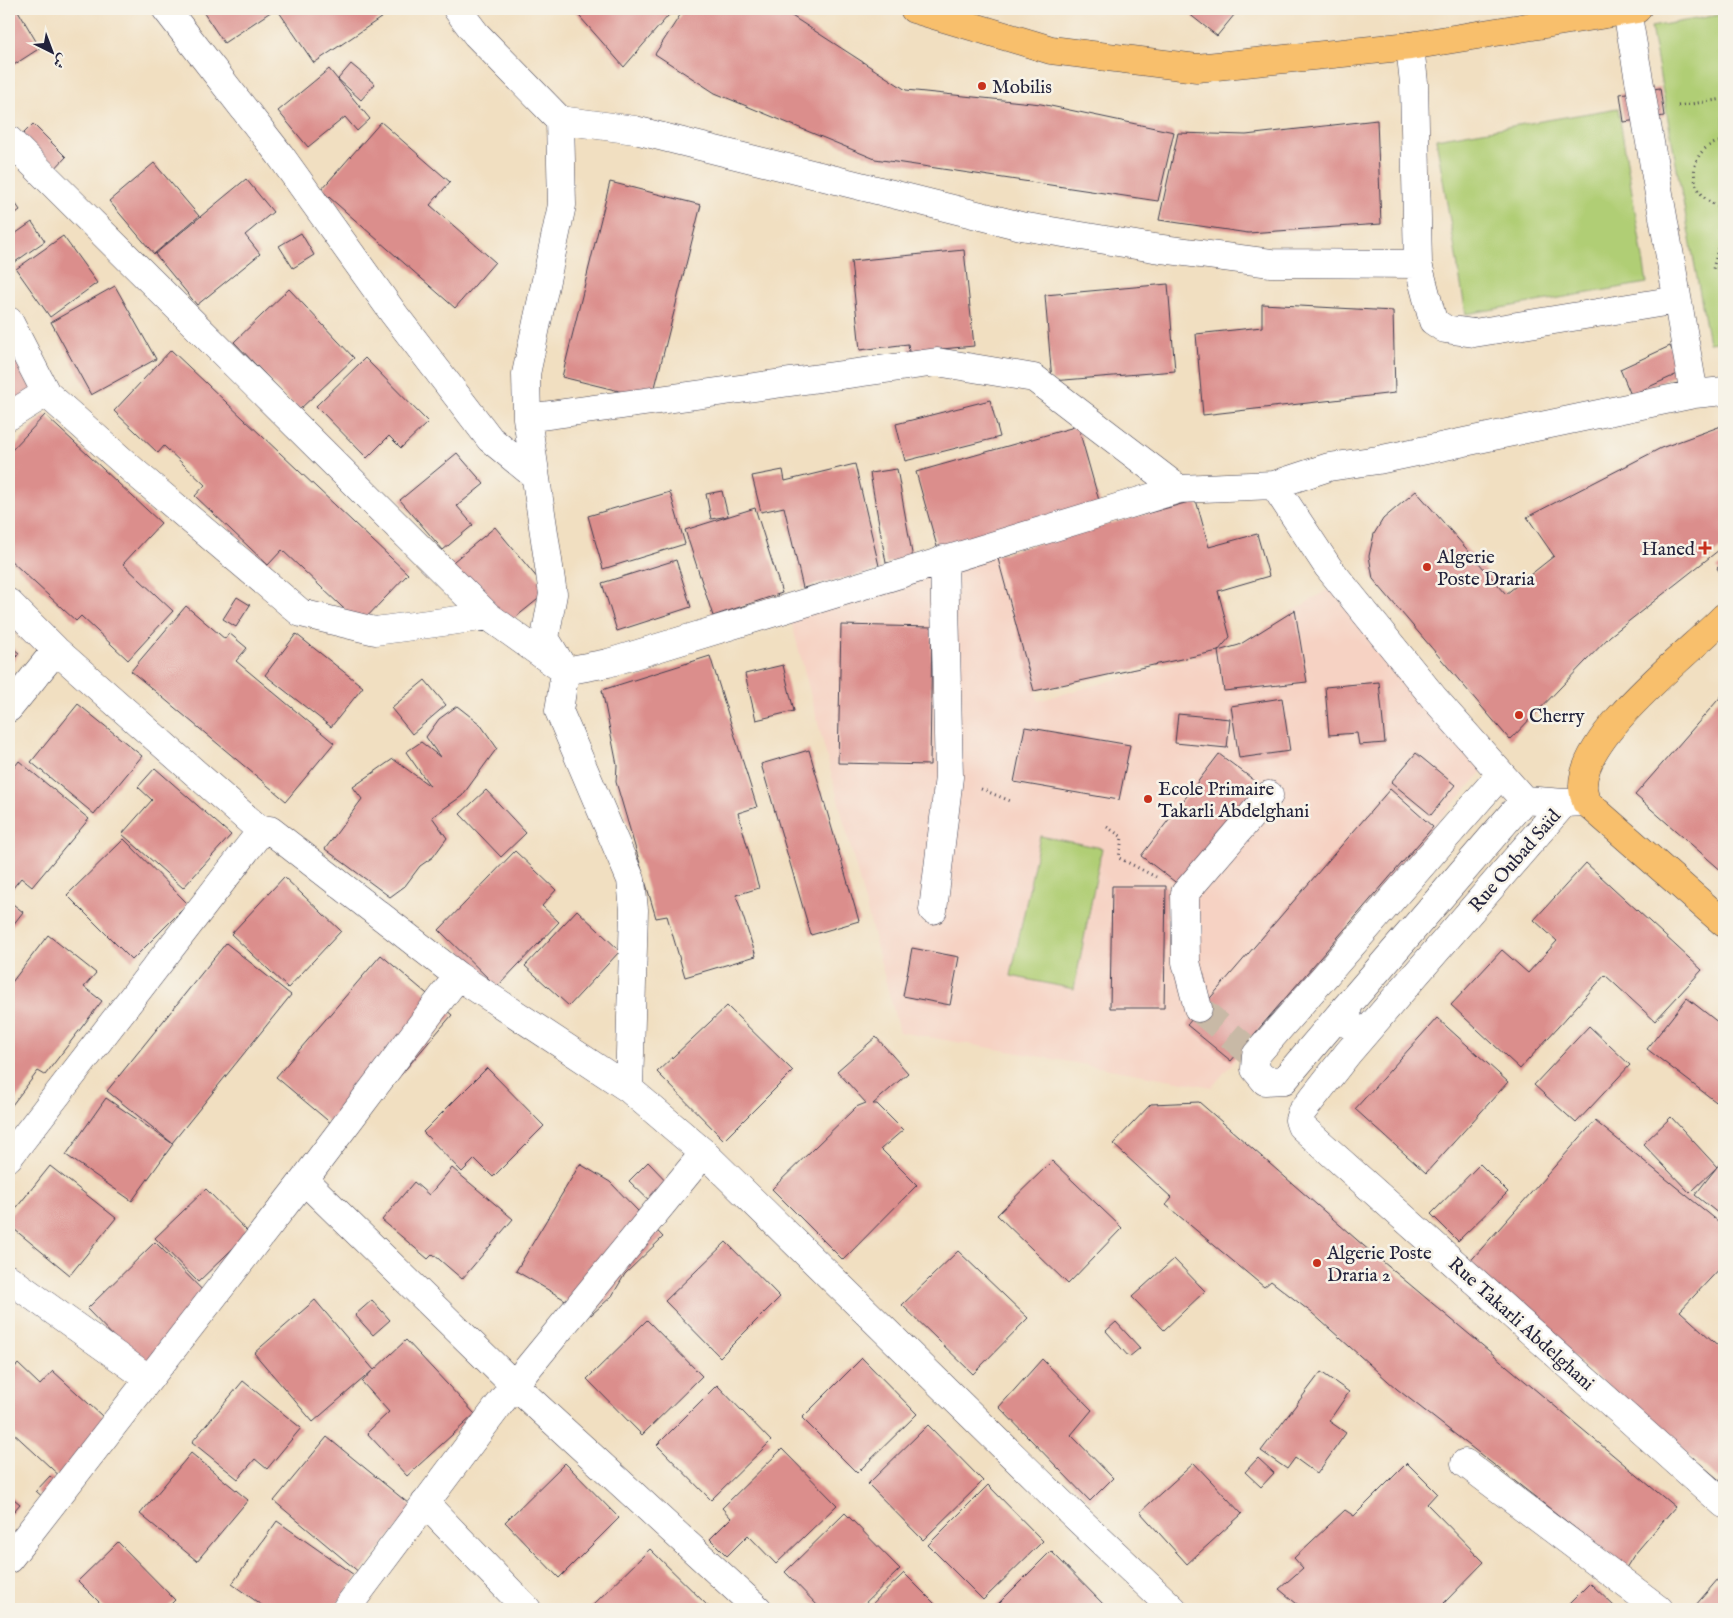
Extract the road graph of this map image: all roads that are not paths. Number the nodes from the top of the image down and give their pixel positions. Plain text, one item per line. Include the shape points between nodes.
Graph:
1 (166, 9) edge
2 (457, 9) edge
3 (914, 9) edge
4 (1632, 10) edge
5 (1410, 46) junction
6 (560, 120) junction
7 (9, 140) edge
8 (1418, 264) junction
9 (1677, 300) junction
10 (9, 321) edge
11 (1724, 391) edge
12 (46, 393) junction
13 (1694, 394) junction
14 (9, 416) edge
15 (527, 418) junction
16 (534, 475) junction
17 (1274, 485) junction
18 (1179, 488) junction
19 (944, 559) junction
20 (9, 603) edge
21 (488, 616) junction
22 (1724, 617) edge
23 (56, 650) junction
24 (564, 671) junction
25 (9, 708) edge
26 (1501, 774) junction
27 (1269, 795) dead end
28 (1524, 800) junction
29 (1575, 803) junction
30 (261, 831) junction
31 (933, 910) dead end
32 (1724, 923) edge
33 (458, 976) junction
34 (1347, 1006) junction
35 (1198, 1008) tunnel mouth
36 (1348, 1053) junction
37 (629, 1089) junction
38 (1299, 1120) joint
39 (704, 1153) junction
40 (9, 1157) edge
41 (304, 1180) junction
42 (9, 1279) edge
43 (149, 1380) junction
44 (514, 1385) junction
45 (1466, 1462) dead end
46 (425, 1503) junction
47 (1724, 1504) edge
48 (9, 1559) edge
49 (346, 1609) edge
50 (527, 1609) edge
51 (758, 1609) edge
52 (1173, 1609) edge
53 (1659, 1609) edge

1 - 16 street via 280,155 394,314 490,440
2 - 6 street via 476,34
3 - 5 main road via 1051,50 1197,68
4 - 5 main road
4 - 9 street
5 - 8 street via 1414,83
6 - 8 street via 635,130 1021,226 1272,263
6 - 15 street via 562,205 526,374
7 - 21 street
8 - 9 street via 1433,321 1445,329 1474,333
9 - 13 street
10 - 12 street
11 - 13 street
12 - 14 street
12 - 21 street via 300,613 375,631
13 - 17 street via 1378,460 1329,467
15 - 16 street
15 - 18 street via 937,362 1034,378
16 - 24 street via 553,594 545,638
17 - 18 street
17 - 26 street via 1328,567 1434,698
18 - 19 street
19 - 24 street via 608,664
19 - 31 street via 949,777
20 - 23 street
21 - 24 street
22 - 29 main road, Rue Oubad Saïd via 1619,716 1601,740
23 - 25 street
23 - 30 street
24 - 37 street via 559,711 631,880 634,910
26 - 28 street
26 - 34 street via 1253,1054 1255,1069 1265,1081 1284,1080
27 - 35 street via 1185,893 1186,962
28 - 29 street
28 - 34 street
29 - 32 main road
29 - 36 street, Rue Oubad Saïd
30 - 33 street via 270,830
30 - 40 street
33 - 37 street
33 - 41 street
34 - 36 street
36 - 38 street, Rue Oubad Saïd via 1301,1113
37 - 39 street
38 - 47 street, Rue Takarli Abdelghani via 1301,1126
39 - 44 street
39 - 52 street
41 - 43 street
41 - 44 street
42 - 43 street
43 - 48 street
44 - 46 street
44 - 51 street
45 - 53 street
46 - 49 street
46 - 50 street

